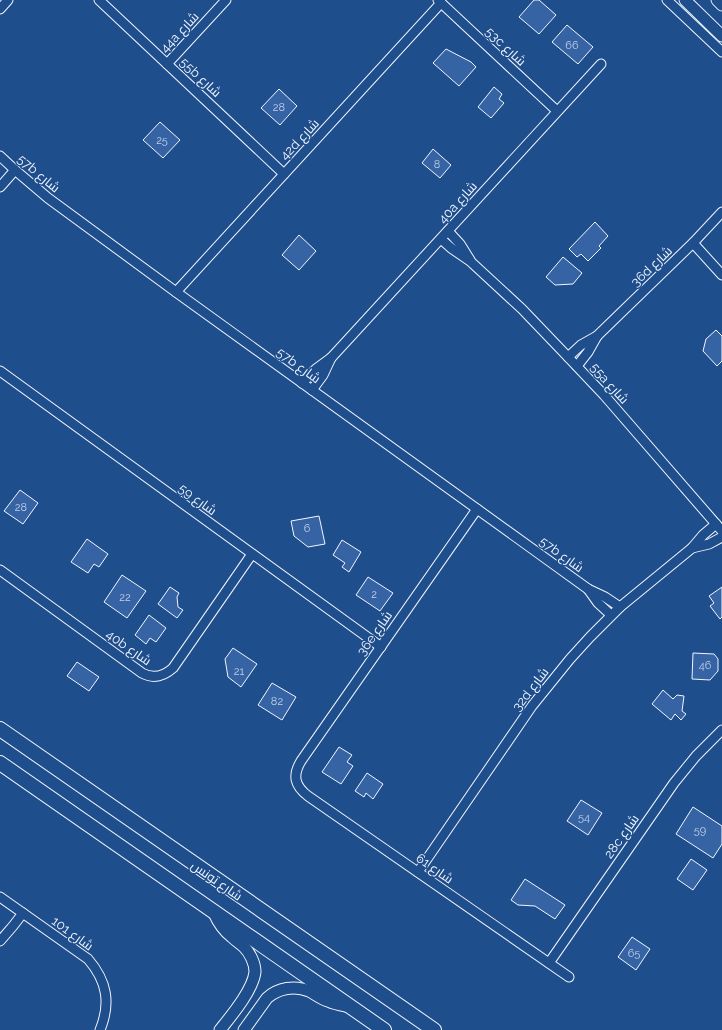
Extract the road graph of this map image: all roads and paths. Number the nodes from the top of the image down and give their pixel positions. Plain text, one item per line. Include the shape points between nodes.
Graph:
1 (8, 0) edge
2 (99, 0) edge
3 (226, 0) edge
4 (667, 0) edge
5 (685, 0) edge
6 (717, 0) edge
7 (439, 2) edge
8 (722, 5) edge
9 (0, 9) edge
10 (722, 36) edge
11 (722, 52) edge
12 (167, 64) junction
13 (601, 64) dead end
14 (557, 111) junction
15 (0, 156) edge
16 (15, 170) junction
17 (284, 174) junction
18 (0, 186) edge
19 (722, 212) edge
20 (448, 231) junction
21 (441, 239) junction
22 (693, 243) junction
23 (470, 261) junction
24 (722, 275) edge
25 (176, 292) junction
26 (597, 336) junction
27 (568, 357) junction
28 (331, 358) junction
29 (577, 366) junction
30 (0, 371) edge
31 (302, 383) junction
32 (312, 390) junction
33 (477, 509) junction
34 (719, 527) edge
35 (722, 537) edge
36 (692, 548) junction
37 (252, 554) junction
38 (0, 570) edge
39 (588, 589) junction
40 (620, 606) junction
41 (611, 615) junction
42 (380, 647) junction
43 (0, 730) edge
44 (722, 730) edge
45 (0, 763) edge
46 (295, 774) joint
47 (418, 872) junction
48 (0, 896) edge
49 (214, 912) junction
50 (23, 913) junction
51 (0, 941) edge
52 (549, 963) junction
53 (569, 977) dead end
54 (351, 1007) junction
55 (100, 1030) edge
56 (220, 1030) edge
57 (244, 1030) edge
58 (384, 1030) edge
59 (434, 1030) edge

1 - 9 street
2 - 12 street, 55b شارع
3 - 12 street, 44a شارع
4 - 11 street
5 - 10 street
6 - 8 street
7 - 14 street, 53c شارع
7 - 17 street, 42d شارع
12 - 17 street, 55b شارع
13 - 14 street, 40a شارع
14 - 20 street, 40a شارع
15 - 16 street, 57b شارع
16 - 18 street
16 - 25 street, 57b شارع via 48,198
17 - 25 street, 42d شارع
19 - 22 street, 36d شارع
20 - 21 street, 40a شارع
20 - 23 street, 55a شارع
21 - 23 street, 55a شارع
21 - 28 street, 40a شارع
22 - 24 street
22 - 26 street, 36d شارع
23 - 27 street, 55a شارع via 522,309
25 - 31 street, 57b شارع
26 - 27 street, 36d شارع via 581,345
26 - 29 street, 36d شارع
27 - 29 street, 55a شارع
28 - 31 street, 40a شارع
28 - 32 street, 40a شارع
29 - 34 street, 55a شارع
30 - 37 street, شارع 59
31 - 32 street, 57b شارع
32 - 33 street, 57b شارع
33 - 39 street, 57b شارع
33 - 42 street, 36e شارع
34 - 36 street, 32d شارع via 703,535
35 - 36 street, 32d شارع via 709,544
36 - 40 street, 32d شارع
37 - 38 street, 40b شارع via 172,668 156,677 142,673
37 - 42 street, شارع 59
39 - 40 street, 57b شارع
39 - 41 street, 57b شارع
40 - 41 street, 32d شارع
41 - 47 street, 32d شارع via 570,659 532,706
42 - 46 street, 36e شارع via 301,761
43 - 59 main road, شارع تونس
44 - 52 street, 28c شارع via 696,756 670,788
45 - 49 main road
46 - 47 street, شارع 61 via 304,793
47 - 52 street, شارع 61
48 - 50 street, شارع 101
49 - 54 main road
49 - 56 street via 226,932 250,955 255,972 243,999
50 - 51 street
50 - 55 street, شارع 101 via 88,958 98,972 104,987 106,1005
52 - 53 street, شارع 61
54 - 57 street via 329,1002 302,989 281,989 268,998
54 - 58 main road

